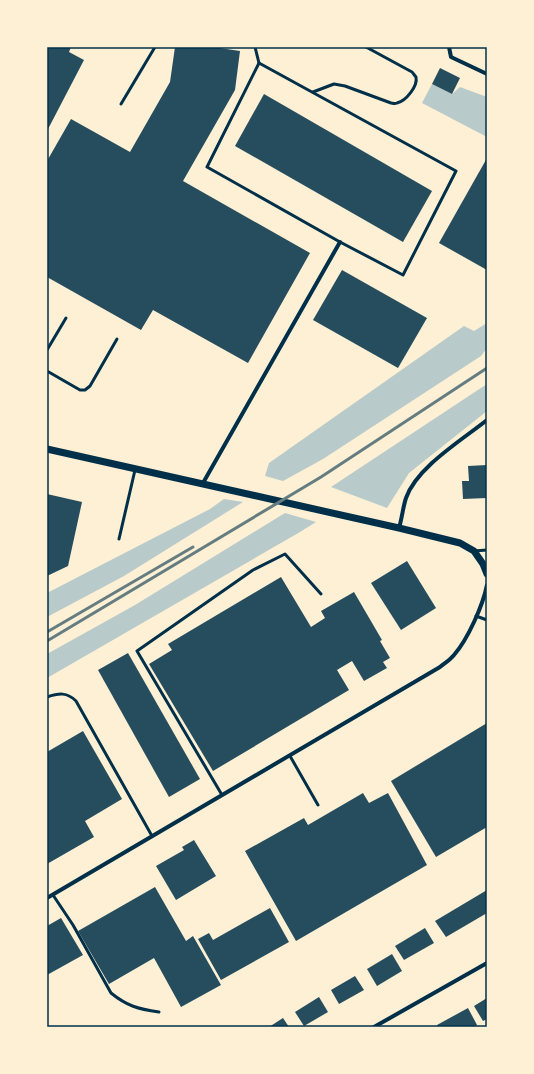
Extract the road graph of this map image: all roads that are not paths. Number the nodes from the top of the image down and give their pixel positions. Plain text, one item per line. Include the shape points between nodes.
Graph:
1 (155, 47) edge
2 (255, 47) edge
3 (366, 47) edge
4 (449, 47) edge
5 (259, 63) junction
6 (487, 74) edge
7 (313, 92) junction
8 (121, 104) dead end
9 (340, 242) junction
10 (66, 318) dead end
11 (117, 339) dead end
12 (47, 350) edge
13 (47, 371) edge
14 (487, 420) edge
15 (47, 449) edge
16 (136, 468) junction
17 (203, 483) junction
18 (399, 528) junction
19 (119, 539) dead end
20 (487, 550) edge
21 (474, 552) junction
22 (485, 564) edge
23 (487, 574) edge
24 (487, 585) edge
25 (321, 594) dead end
26 (476, 616) junction
27 (487, 620) edge
28 (47, 697) edge
29 (290, 756) junction
30 (222, 795) junction
31 (318, 805) dead end
32 (152, 836) junction
33 (53, 895) junction
34 (47, 898) edge
35 (487, 963) edge
36 (159, 1012) dead end
37 (374, 1027) edge

1 - 8 lane
2 - 5 lane
3 - 7 lane via 412,72 416,77 412,90 401,102 391,103 334,84
4 - 6 street via 451,57
5 - 7 lane
5 - 9 lane via 207,167
7 - 9 lane via 456,171 403,275
9 - 17 street
10 - 12 lane
11 - 13 lane via 90,386 85,390 80,390
14 - 18 street via 427,467 415,481 406,498
15 - 16 street
16 - 17 street
16 - 19 lane
17 - 18 street
18 - 21 street via 460,544
20 - 21 lane
21 - 22 street
22 - 23 street
24 - 26 street
25 - 30 lane via 285,554 254,570 137,651
26 - 27 lane
26 - 29 street via 463,642 453,656 440,667
28 - 32 lane via 64,694 70,695 76,701
29 - 30 street
29 - 31 lane
30 - 32 street
32 - 33 street
33 - 34 street
33 - 36 lane via 111,993 132,1007
35 - 37 street

